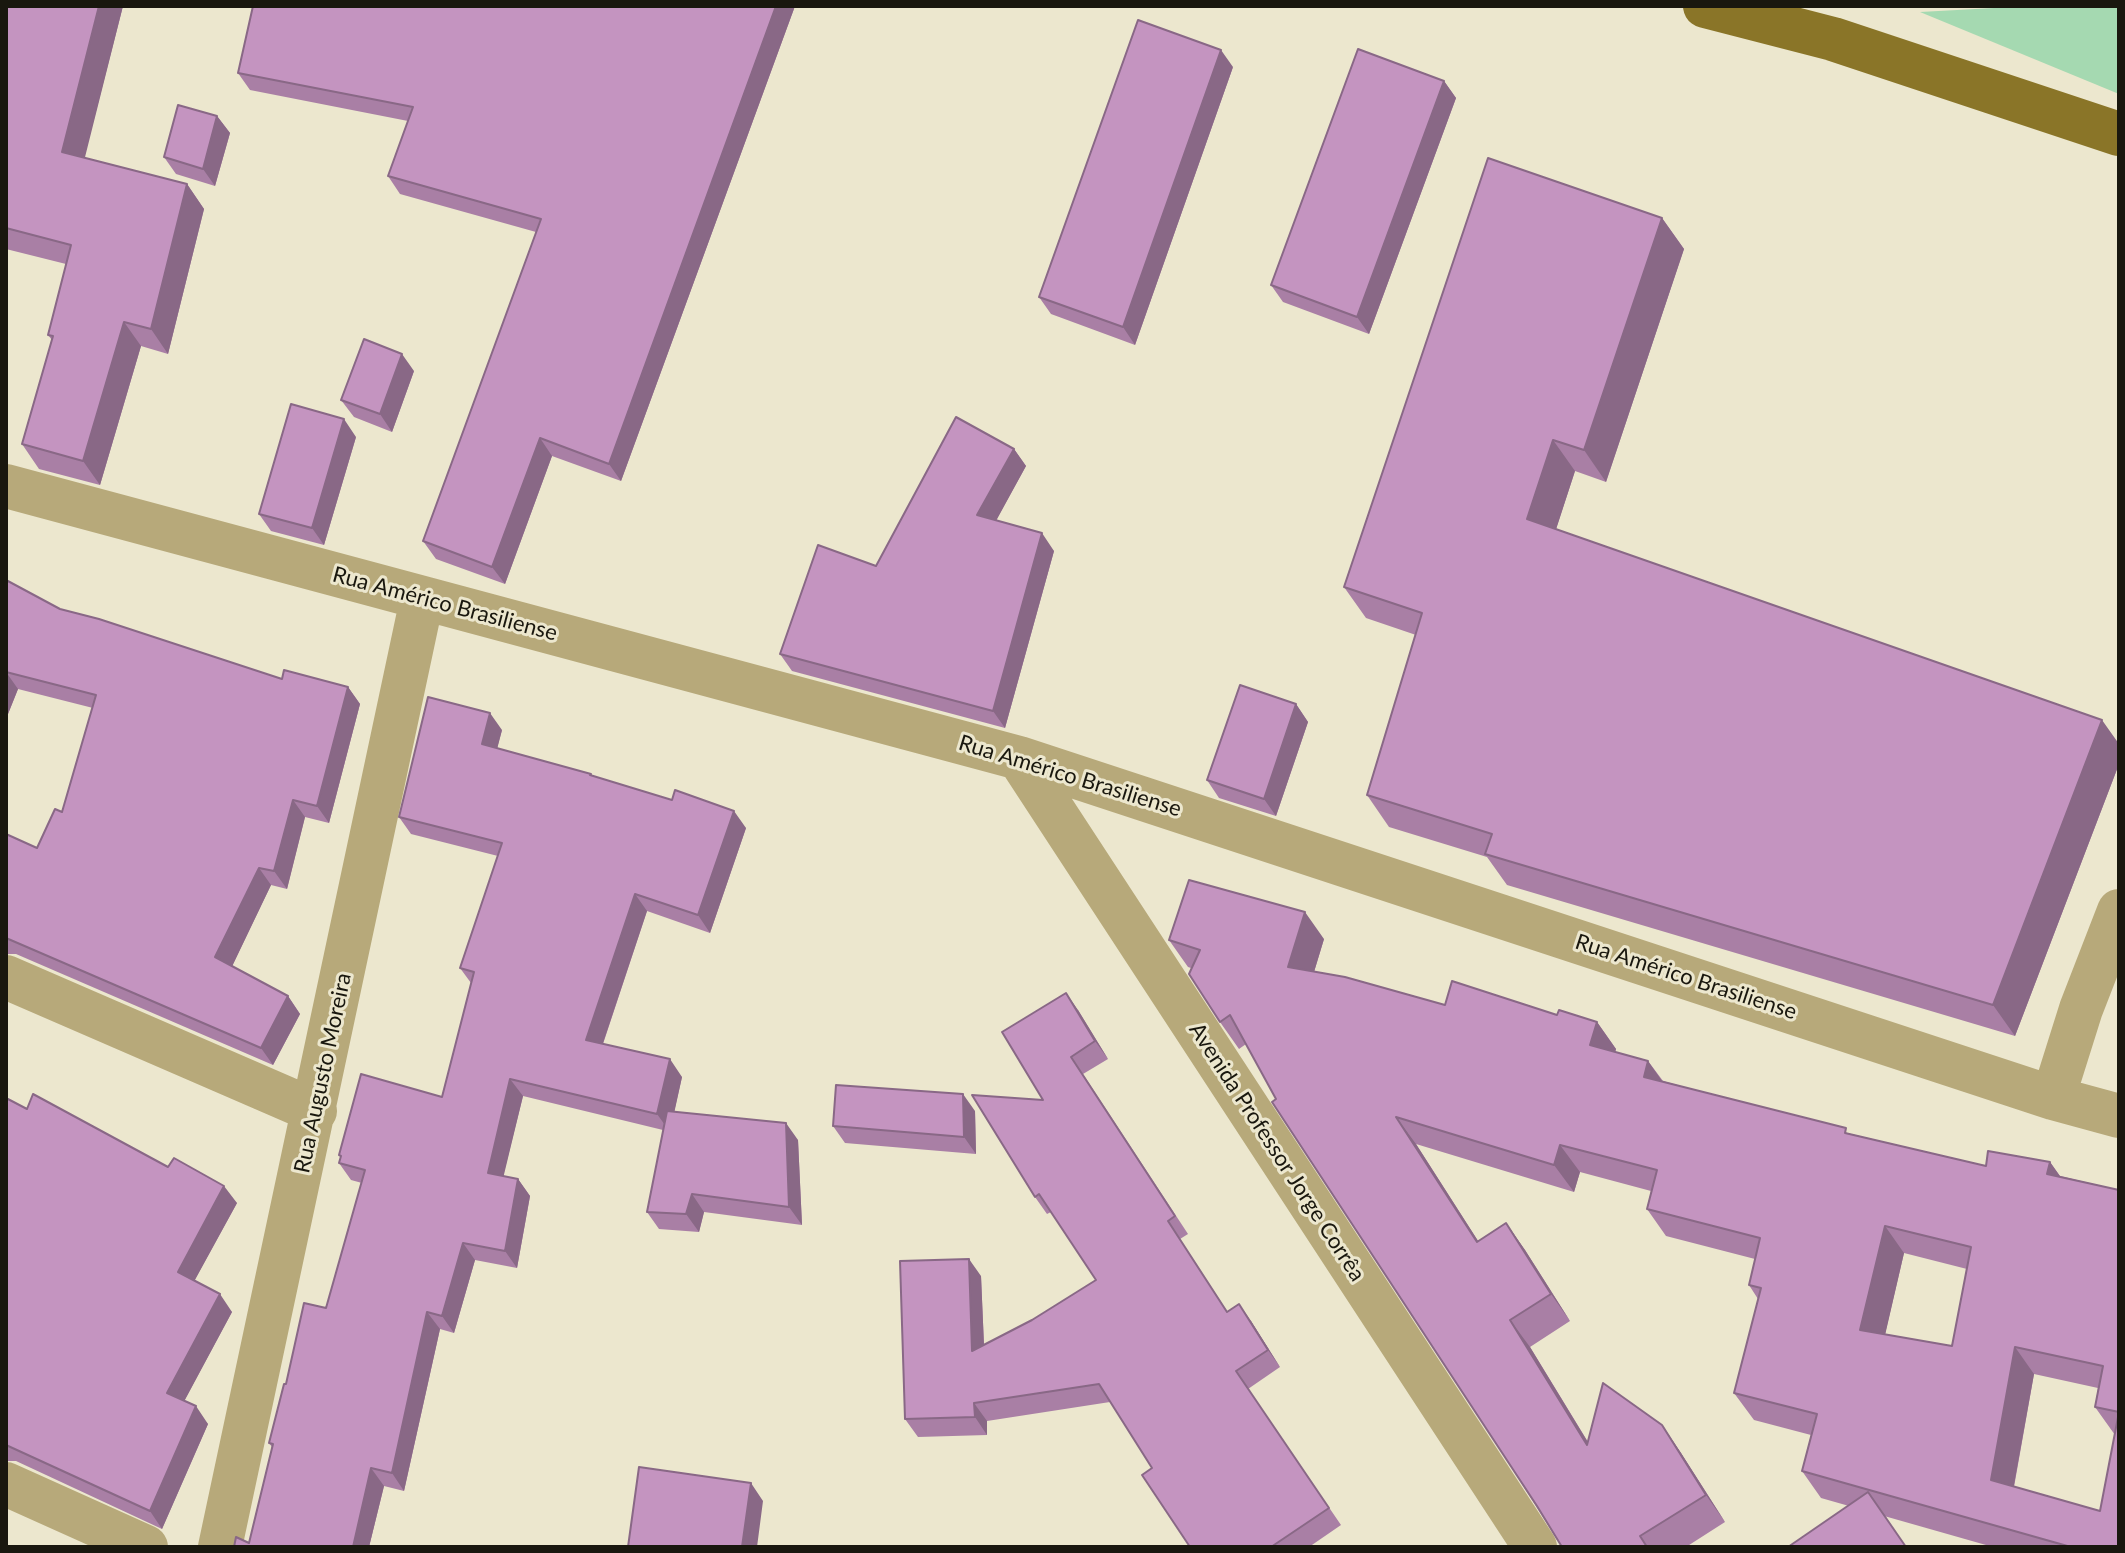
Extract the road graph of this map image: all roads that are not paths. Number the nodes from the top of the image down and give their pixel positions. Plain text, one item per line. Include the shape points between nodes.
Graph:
1 (1705, 6) edge
2 (2119, 134) edge
3 (6, 486) edge
4 (422, 599) junction
5 (1019, 758) junction
6 (2119, 911) edge
7 (6, 977) edge
8 (2053, 1098) junction
9 (315, 1111) junction
10 (2119, 1116) edge
11 (6, 1484) edge
12 (146, 1547) edge
13 (220, 1547) edge
14 (1535, 1547) edge

1 - 2 main road via 1833,39
3 - 4 street, Rua Américo Brasiliense
4 - 5 street, Rua Américo Brasiliense
4 - 9 street, Rua Augusto Moreira
5 - 8 street, Rua Américo Brasiliense
5 - 14 street, Avenida Professor Jorge Corrêa
6 - 8 street
7 - 9 street
8 - 10 street, Rua Américo Brasiliense
9 - 13 street, Rua Augusto Moreira
11 - 12 street

